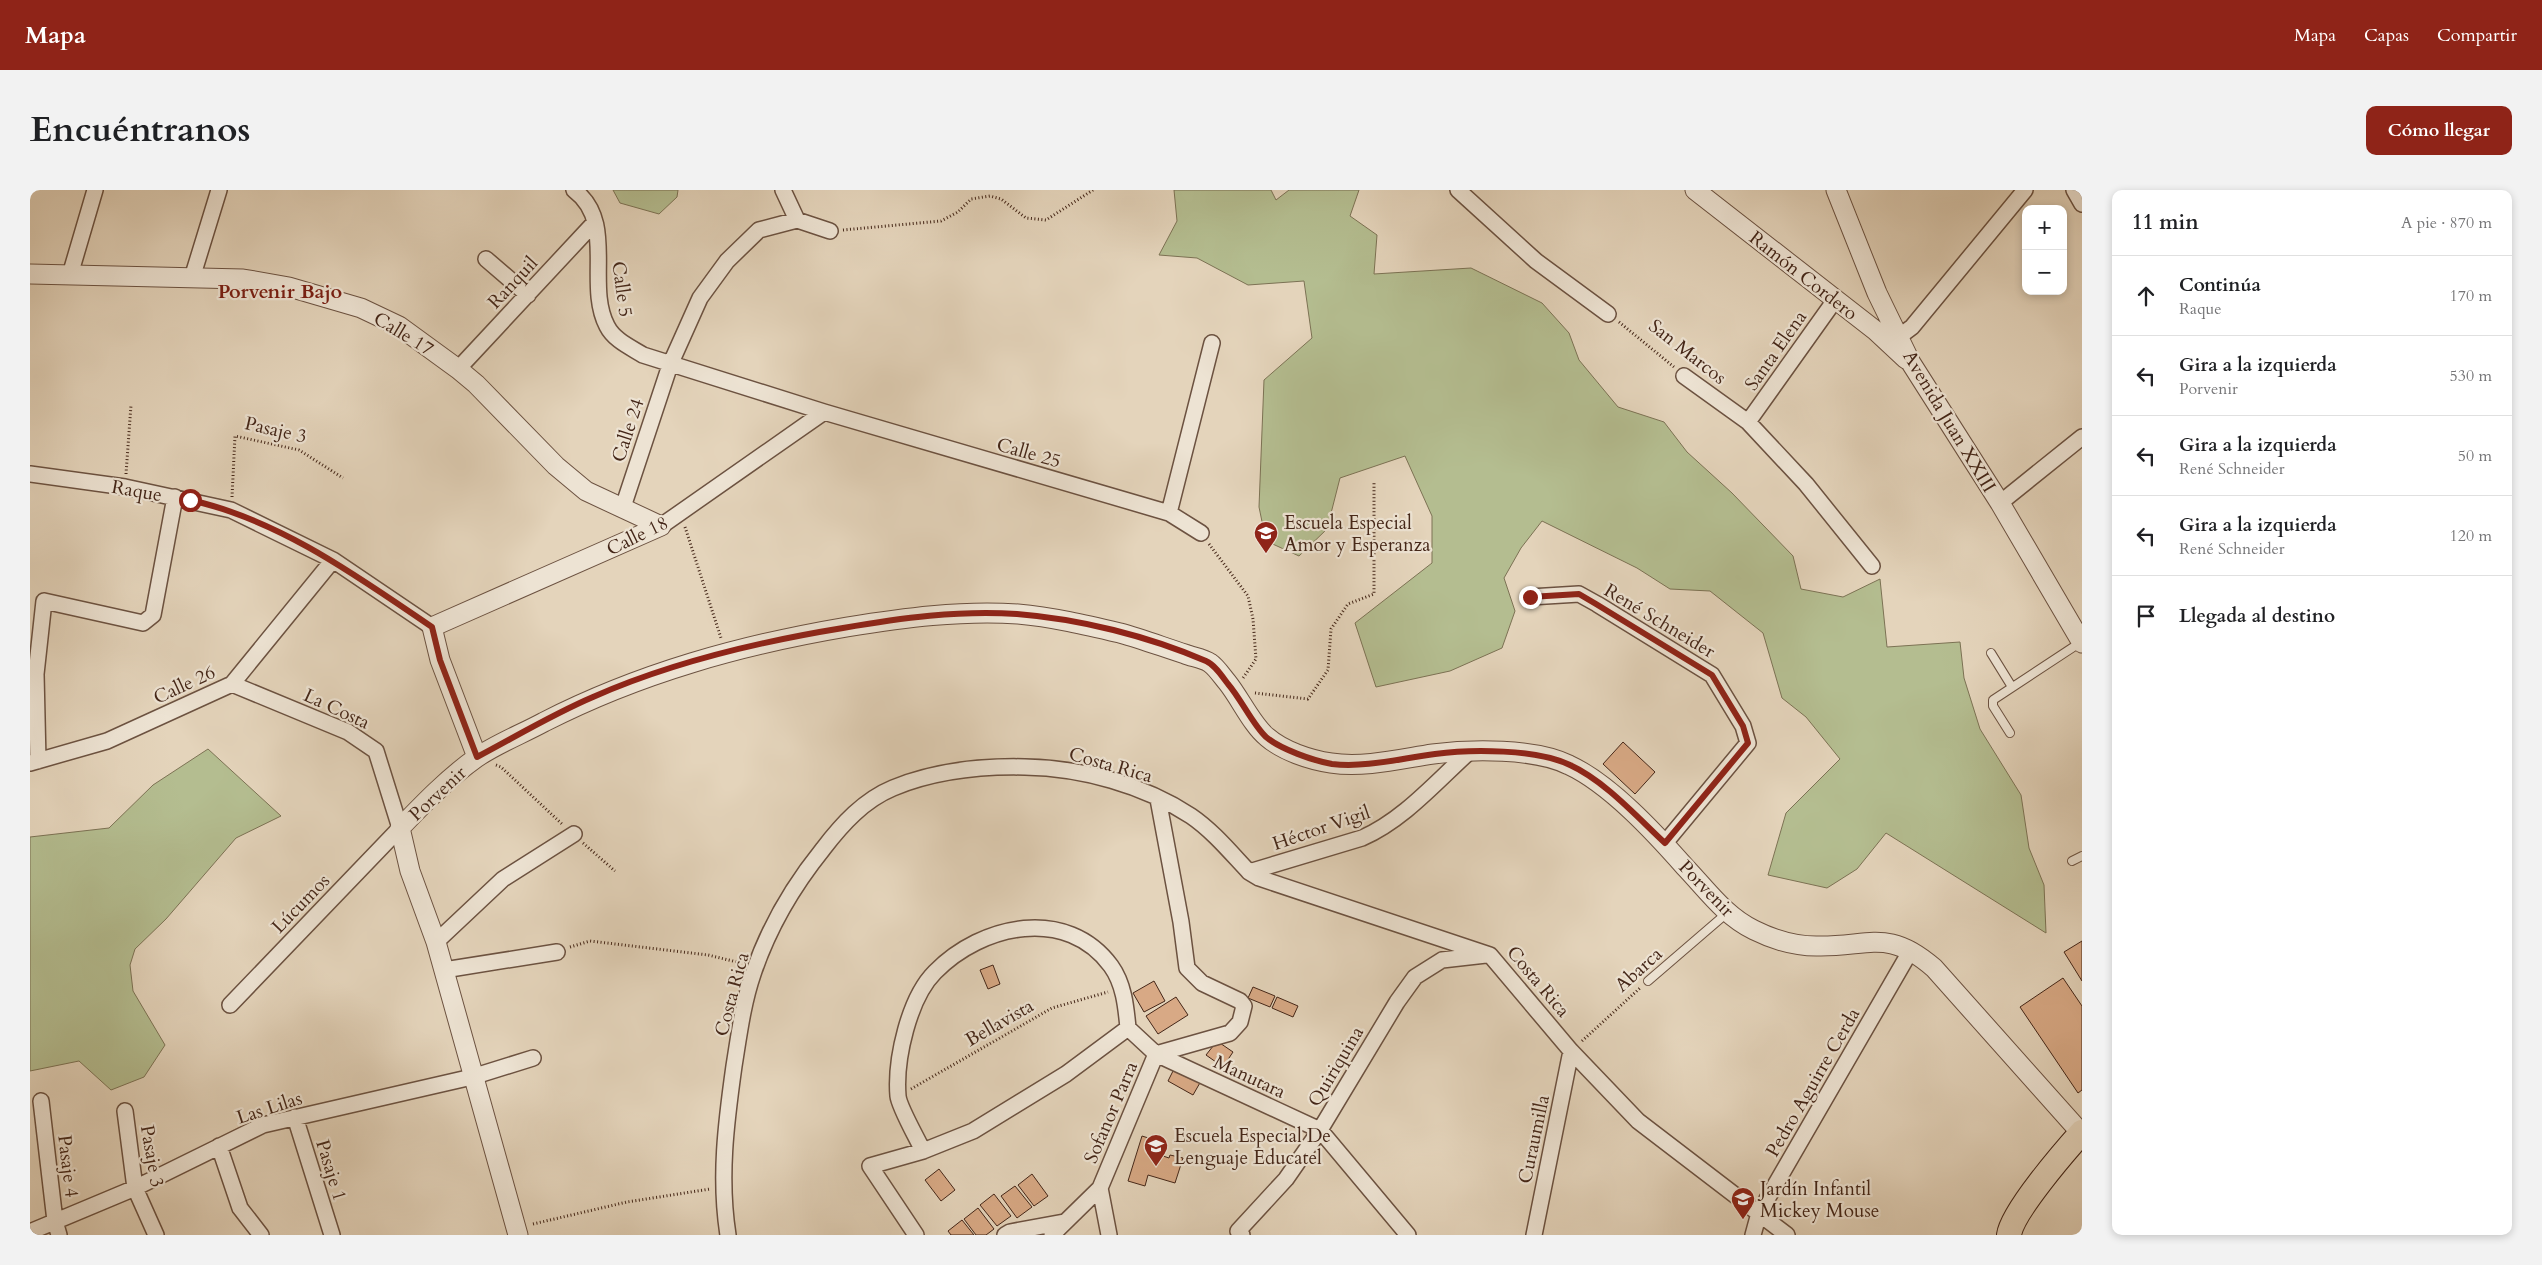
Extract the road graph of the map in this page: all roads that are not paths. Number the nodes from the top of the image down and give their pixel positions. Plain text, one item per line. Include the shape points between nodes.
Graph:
1 (95, 190) edge
2 (219, 190) edge
3 (574, 190) edge
4 (782, 190) edge
5 (1458, 190) edge
6 (1836, 190) edge
7 (2025, 190) edge
8 (2074, 190) edge
9 (1707, 193) edge
10 (2082, 204) edge
11 (797, 220) junction
12 (595, 222) junction
13 (830, 230) road end
14 (486, 259) dead end
15 (30, 274) edge
16 (70, 275) junction
17 (192, 278) junction
18 (528, 295) junction
19 (1834, 300) junction
20 (1608, 314) road end
21 (1900, 336) junction
22 (1212, 343) dead end
23 (1911, 363) junction
24 (670, 365) junction
25 (458, 369) junction
26 (1684, 376) road end
27 (824, 412) junction
28 (1748, 422) junction
29 (2082, 437) edge
30 (30, 474) edge
31 (176, 497) junction
32 (2000, 503) junction
33 (623, 507) junction
34 (1169, 513) junction
35 (661, 526) junction
36 (1202, 533) road end
37 (333, 560) junction
38 (1872, 566) dead end
39 (1530, 597) dead end
40 (432, 627) junction
41 (2082, 643) edge
42 (1991, 653) dead end
43 (232, 684) junction
44 (2012, 687) junction
45 (2010, 733) dead end
46 (1468, 753) junction
47 (477, 757) junction
48 (34, 762) edge
49 (1158, 799) junction
50 (400, 828) junction
51 (574, 834) road end
52 (1665, 843) junction
53 (2082, 856) edge
54 (2072, 861) dead end
55 (1249, 872) junction
56 (1727, 913) junction
57 (436, 942) junction
58 (1911, 950) junction
59 (557, 952) road end
60 (1490, 954) junction
61 (444, 970) junction
62 (1648, 980) road end
63 (230, 1005) dead end
64 (1128, 1028) junction
65 (1572, 1051) junction
66 (1156, 1054) junction
67 (533, 1058) dead end
68 (472, 1076) junction
69 (41, 1102) dead end
70 (125, 1111) dead end
71 (295, 1117) junction
72 (1320, 1130) junction
73 (2082, 1133) edge
74 (219, 1146) junction
75 (923, 1151) junction
76 (135, 1188) junction
77 (1100, 1188) junction
78 (1759, 1213) junction
79 (1064, 1222) junction
80 (57, 1228) edge
81 (30, 1232) edge
82 (517, 1232) edge
83 (2007, 1233) edge
84 (156, 1235) edge
85 (261, 1235) edge
86 (332, 1235) edge
87 (728, 1235) edge
88 (916, 1235) edge
89 (1005, 1235) edge
90 (1052, 1235) edge
91 (1109, 1235) edge
92 (1242, 1235) edge
93 (1408, 1235) edge
94 (1534, 1235) edge
95 (1753, 1235) edge
96 (1787, 1235) edge

1 - 16 street
2 - 17 street
3 - 12 street, Calle 5 via 591,208
4 - 11 street
5 - 20 street via 1536,261
6 - 21 street, Avenida Juan XXIII via 1877,293
7 - 21 street via 1912,326
8 - 10 street
9 - 19 street, Ramón Cordero
11 - 13 street
11 - 24 street, Calle 24 via 759,230 727,261 700,298
12 - 18 street, Ranquil
12 - 24 street, Calle 5 via 600,295 607,326 616,338 643,355
14 - 18 street
15 - 16 street, Calle 17
16 - 17 street, Calle 17
17 - 25 street, Calle 17 via 252,280 361,308 399,326
18 - 25 street, Ranquil
19 - 23 street, Ramón Cordero via 1876,331
19 - 28 street, Santa Elena
21 - 23 street, Avenida Juan XXIII
22 - 34 street
23 - 32 street, Avenida Juan XXIII
24 - 27 street, Calle 25
24 - 33 street, Calle 24
25 - 33 street, Calle 17 via 556,466 586,491
26 - 28 street, San Marcos
27 - 34 street, Calle 25
27 - 35 street, Calle 18
28 - 38 street, San Marcos via 1806,484
29 - 32 street
30 - 31 street, Raque
31 - 37 street, Raque via 231,510
31 - 48 street via 153,614 149,620 143,623 44,601 36,674
32 - 41 street, Avenida Juan XXIII
33 - 35 street, Calle 17
34 - 36 street, Calle 25
35 - 40 street, Calle 18
37 - 40 street, Raque
37 - 43 street, Calle 26
39 - 52 street, René Schneider via 1579,594 1596,604 1712,675 1743,726 1748,743
40 - 47 street via 440,660
41 - 44 lane
42 - 44 lane
43 - 48 street, Calle 26 via 108,741
43 - 50 street, La Costa via 348,732 376,751
44 - 45 lane via 1993,700 1993,706
46 - 47 street, Porvenir via 1332,764 1299,755 1266,737 1210,663 1137,637 1079,623 1018,614 952,613 882,621 775,640 684,664 592,697
46 - 52 street, Porvenir via 1514,752 1546,757 1572,766 1614,796
46 - 55 street, Héctor Vigil via 1400,816 1379,831
47 - 50 street, Porvenir
49 - 55 street, Costa Rica via 1191,816
49 - 66 street, Sofanor Parra via 1187,968 1202,983 1240,1001 1244,1014 1230,1033
49 - 87 street, Costa Rica via 1138,788 1044,767 986,766 893,788 860,809 840,827 788,899 756,966 741,1022 729,1099 723,1187
50 - 57 street, Porvenir via 410,871
50 - 63 street, Lúcumos
51 - 57 street via 504,879
52 - 56 street, Porvenir
53 - 54 lane
55 - 60 street, Costa Rica via 1281,887
56 - 58 street, Porvenir via 1753,929 1786,942 1824,947 1871,941
56 - 62 lane, Abarca
57 - 61 street, Porvenir
58 - 73 street, Porvenir via 1934,968
58 - 78 street, Pedro Aguirre Cerda
59 - 61 street
60 - 65 street, Costa Rica
60 - 72 street, Quiriquina via 1442,960 1415,977
61 - 68 street, Porvenir
64 - 66 street, Manutara
64 - 75 street via 1066,1074 973,1131
64 - 75 street via 1121,988 1112,968 1094,948 1072,934 1044,928 1011,930 984,938 957,954 934,972 916,1000 906,1029 898,1097
65 - 78 street, Costa Rica via 1638,1121
65 - 94 street, Curaumilla
66 - 72 street, Manutara
66 - 77 street, Sofanor Parra
67 - 68 street, Las Lilas
68 - 71 street, Las Lilas
68 - 82 street, Porvenir
69 - 80 street, Pasaje 4
70 - 76 street, Pasaje 3
71 - 74 street, Las Lilas via 263,1125
71 - 86 street, Pasaje 1
72 - 92 street, Quiriquina via 1286,1179 1238,1231
72 - 93 street, Manutara
73 - 83 main road via 2046,1176
74 - 76 street, Las Lilas
74 - 85 street via 240,1208
75 - 88 street via 870,1166
76 - 80 street, Las Lilas
76 - 84 street, Pasaje 3
77 - 79 street
77 - 91 street, Sofanor Parra
78 - 95 street, Pedro Aguirre Cerda
78 - 96 street, Costa Rica
79 - 89 street
79 - 90 street
80 - 81 street, Las Lilas

